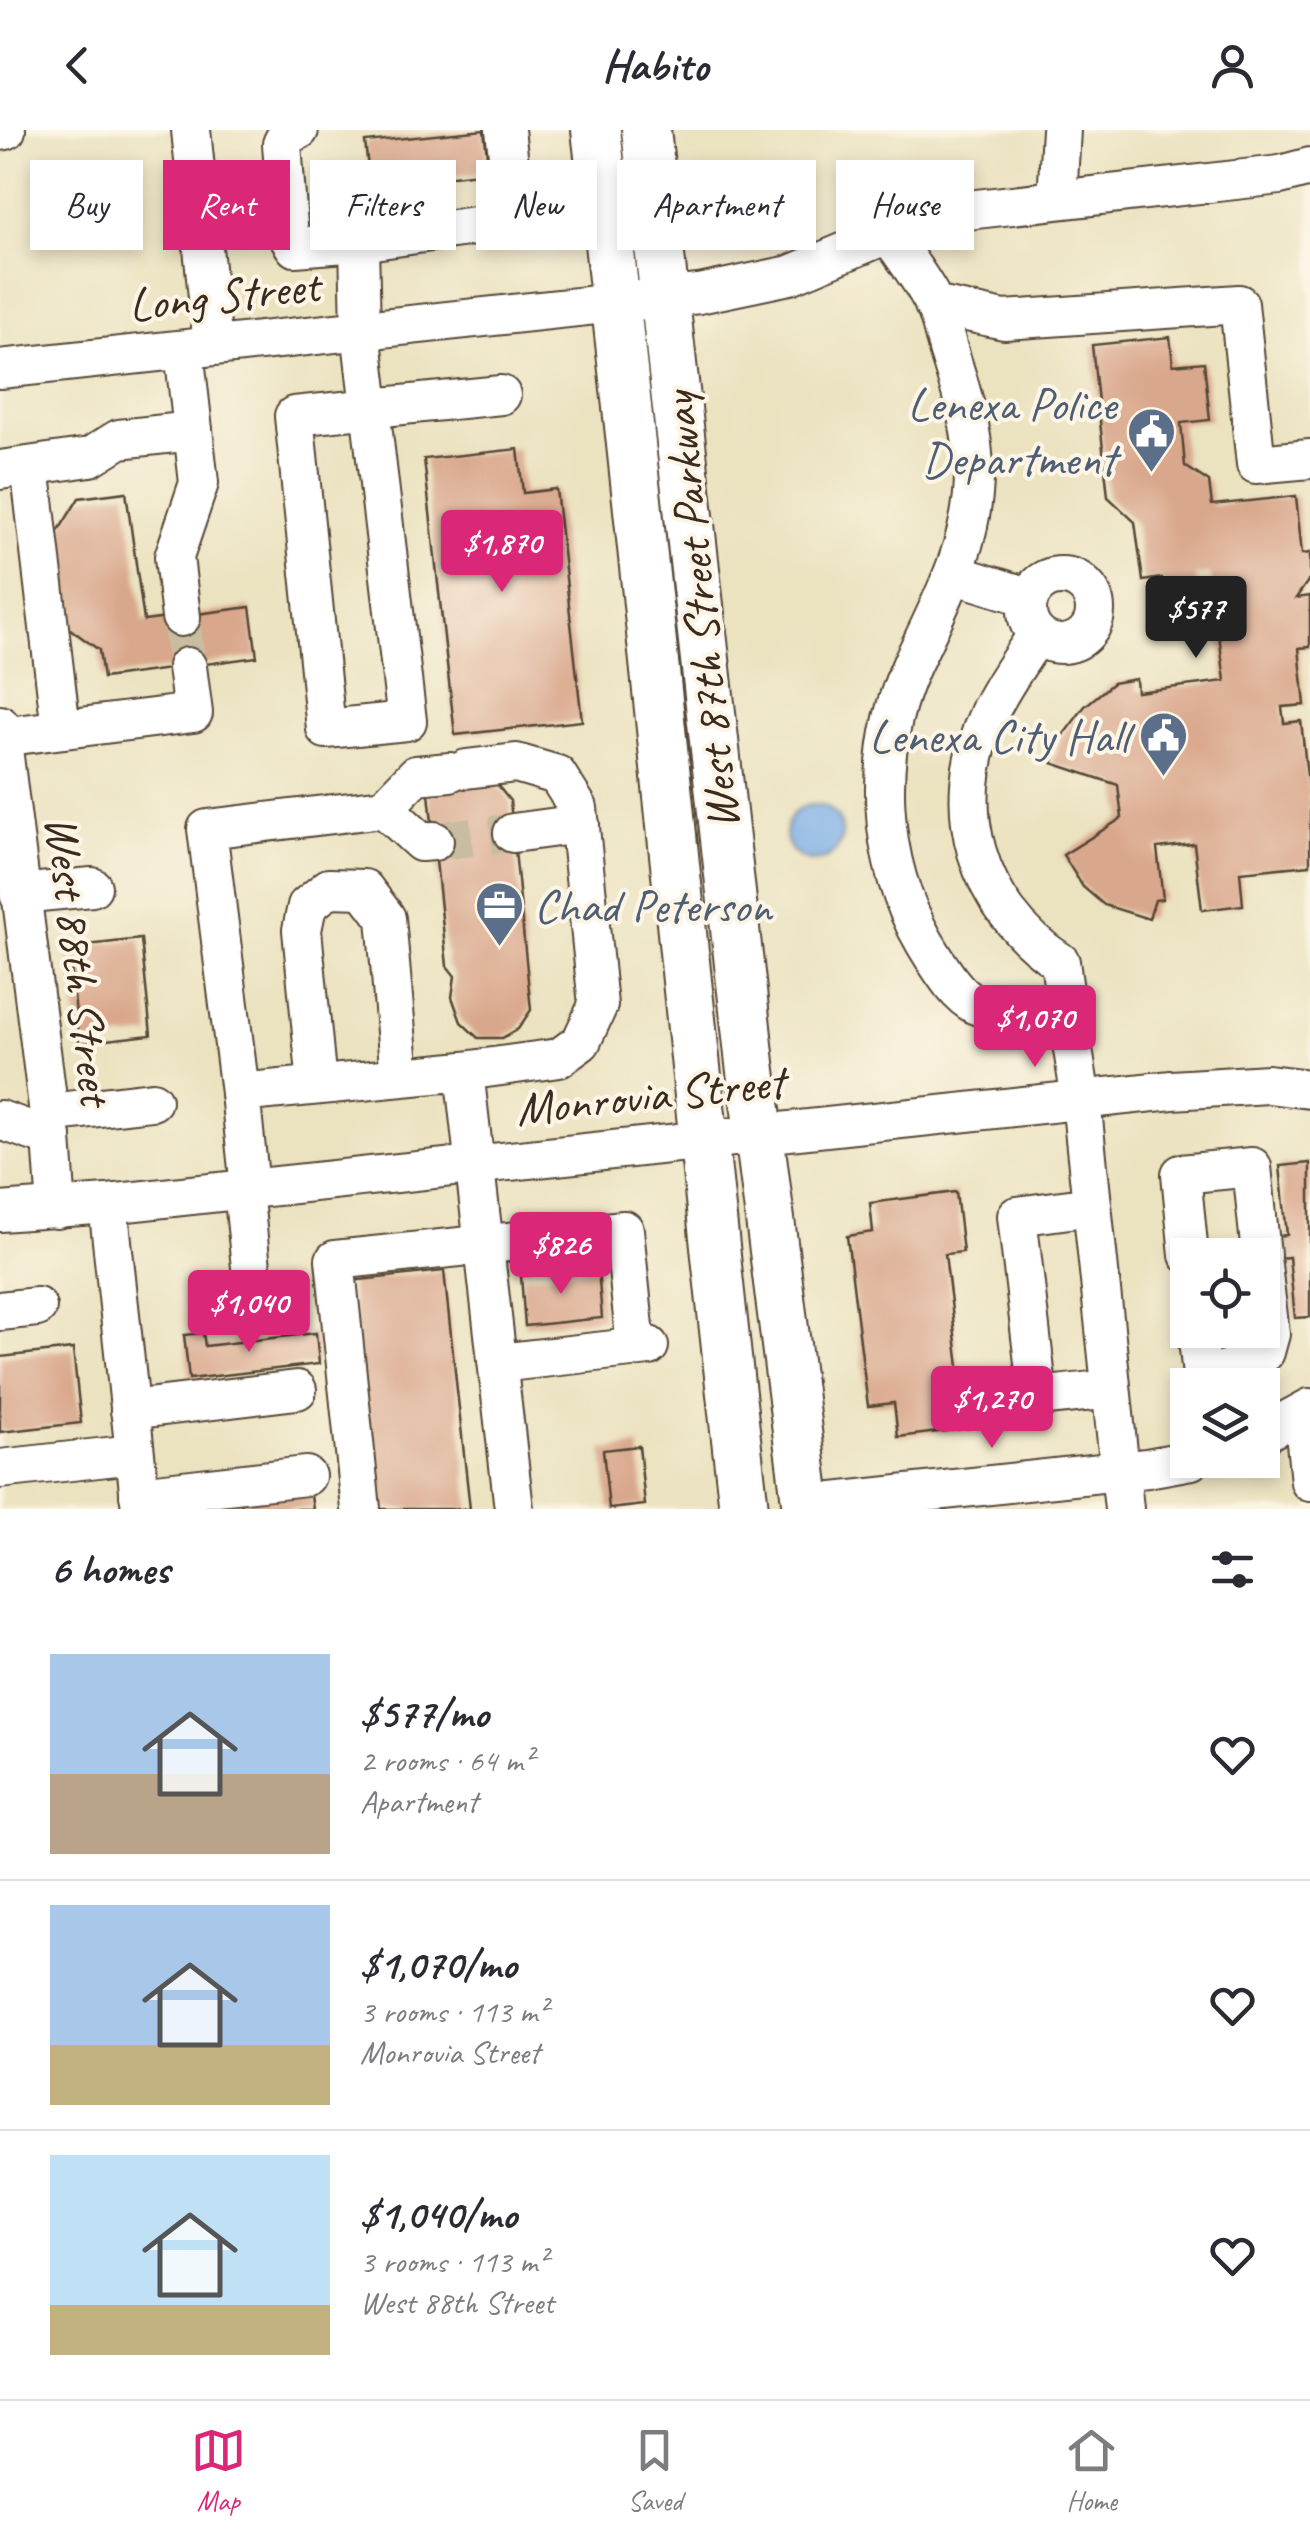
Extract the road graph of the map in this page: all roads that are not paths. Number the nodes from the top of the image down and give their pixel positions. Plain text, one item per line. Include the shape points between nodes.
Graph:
1 (191, 130) edge
2 (505, 130) edge
3 (596, 130) edge
4 (646, 130) edge
5 (1061, 130) edge
6 (290, 137) edge
7 (1300, 173) edge
8 (1057, 199) junction
9 (974, 209) edge
10 (456, 229) edge
11 (310, 246) edge
12 (358, 250) edge
13 (854, 250) edge
14 (899, 250) edge
15 (665, 298) junction
16 (616, 303) junction
17 (934, 305) junction
18 (361, 331) junction
19 (198, 348) junction
20 (0, 369) edge
21 (501, 394) dead end
22 (370, 409) junction
23 (193, 431) junction
24 (1310, 459) edge
25 (15, 468) edge
26 (954, 574) junction
27 (1028, 597) junction
28 (181, 616) tunnel mouth
29 (1037, 635) junction
30 (187, 667) tunnel mouth
31 (0, 725) edge
32 (61, 730) junction
33 (1, 737) edge
34 (384, 808) junction
35 (580, 824) junction
36 (513, 834) tunnel mouth
37 (6, 842) edge
38 (434, 842) tunnel mouth
39 (92, 888) dead end
40 (19, 894) junction
41 (1066, 1005) junction
42 (464, 1071) junction
43 (400, 1078) junction
44 (317, 1086) junction
45 (1310, 1089) edge
46 (240, 1093) junction
47 (1081, 1100) junction
48 (152, 1101) dead end
49 (0, 1120) edge
50 (50, 1126) junction
51 (759, 1133) junction
52 (704, 1138) junction
53 (475, 1164) junction
54 (247, 1189) junction
55 (108, 1204) junction
56 (1092, 1206) junction
57 (56, 1208) junction
58 (0, 1212) edge
59 (1187, 1238) edge
60 (1259, 1238) edge
61 (484, 1245) junction
62 (254, 1287) dead end
63 (38, 1307) dead end
64 (0, 1311) edge
65 (1266, 1348) edge
66 (498, 1363) junction
67 (1233, 1368) edge
68 (1111, 1389) junction
69 (296, 1390) dead end
70 (130, 1410) junction
71 (1306, 1410) edge
72 (1280, 1424) edge
73 (134, 1454) junction
74 (1170, 1463) edge
75 (0, 1469) edge
76 (1120, 1471) junction
77 (306, 1476) dead end
78 (1310, 1482) edge
79 (140, 1502) edge
80 (806, 1507) edge
81 (361, 1509) edge
82 (514, 1509) edge
83 (744, 1509) edge
84 (1124, 1509) edge

1 - 19 street
2 - 10 street via 513,196 506,214
3 - 16 main road, West 87th Street Parkway
4 - 15 main road, West 87th Street Parkway
5 - 8 street
6 - 11 street via 289,238 295,247
7 - 8 street, Long Street
8 - 9 street, Long Street
12 - 18 street
13 - 15 street, Long Street via 790,275
14 - 17 street
15 - 16 street, Long Street
15 - 51 main road, West 87th Street Parkway
16 - 18 street, Long Street
16 - 52 main road, West 87th Street Parkway
17 - 24 street via 1004,320 1239,304 1256,464
17 - 26 street via 972,442 972,508
18 - 19 street, Long Street
18 - 22 street
19 - 20 street, Long Street
19 - 23 street
21 - 22 street
22 - 22 street via 407,721 326,729 294,416
23 - 25 street via 118,438 90,457
23 - 28 street via 199,483 174,557
25 - 32 street
26 - 27 street
26 - 41 street via 897,702 885,782 897,879 916,928 971,1005
27 - 29 street via 1029,624
27 - 29 street via 1061,576 1090,590 1096,605 1091,627 1076,641 1055,643
29 - 41 street via 988,716 968,803 977,855 993,894 1035,946 1060,962
30 - 32 street via 193,713
31 - 33 street, West 88th Street
32 - 33 street
33 - 37 street, West 88th Street
34 - 35 street via 416,775 516,763 556,775 578,808
34 - 38 street via 421,842
34 - 46 street via 206,828
35 - 36 street
35 - 42 street via 598,1004 582,1042 560,1058
37 - 40 street, West 88th Street
39 - 40 street
40 - 50 street, West 88th Street
41 - 47 street
42 - 43 street
42 - 53 street
43 - 44 street
43 - 44 street via 386,918 364,889 329,888 307,906 302,930
44 - 46 street
45 - 47 street, Monrovia Street via 1268,1084
46 - 54 street
47 - 51 street, Monrovia Street
47 - 56 street
48 - 50 street
49 - 50 street
50 - 57 street, West 88th Street
51 - 52 street, Monrovia Street
51 - 80 main road, West 87th Street Parkway
52 - 53 street, Monrovia Street
52 - 83 main road, West 87th Street Parkway
53 - 54 street, Monrovia Street
53 - 61 street
54 - 55 street, Monrovia Street
54 - 62 street
55 - 57 street, Monrovia Street
55 - 70 street
56 - 68 street
56 - 68 street via 1017,1216 1038,1397
57 - 58 street, Monrovia Street
59 - 60 street via 1181,1174 1252,1166
61 - 66 street
61 - 66 street via 624,1230 643,1347
61 - 81 street via 335,1260
63 - 64 street
65 - 67 street
66 - 82 street
68 - 76 street
69 - 70 street
70 - 73 street
71 - 72 street
71 - 78 street
73 - 75 street
73 - 79 street
74 - 76 street
76 - 80 street
76 - 84 street
77 - 79 street

